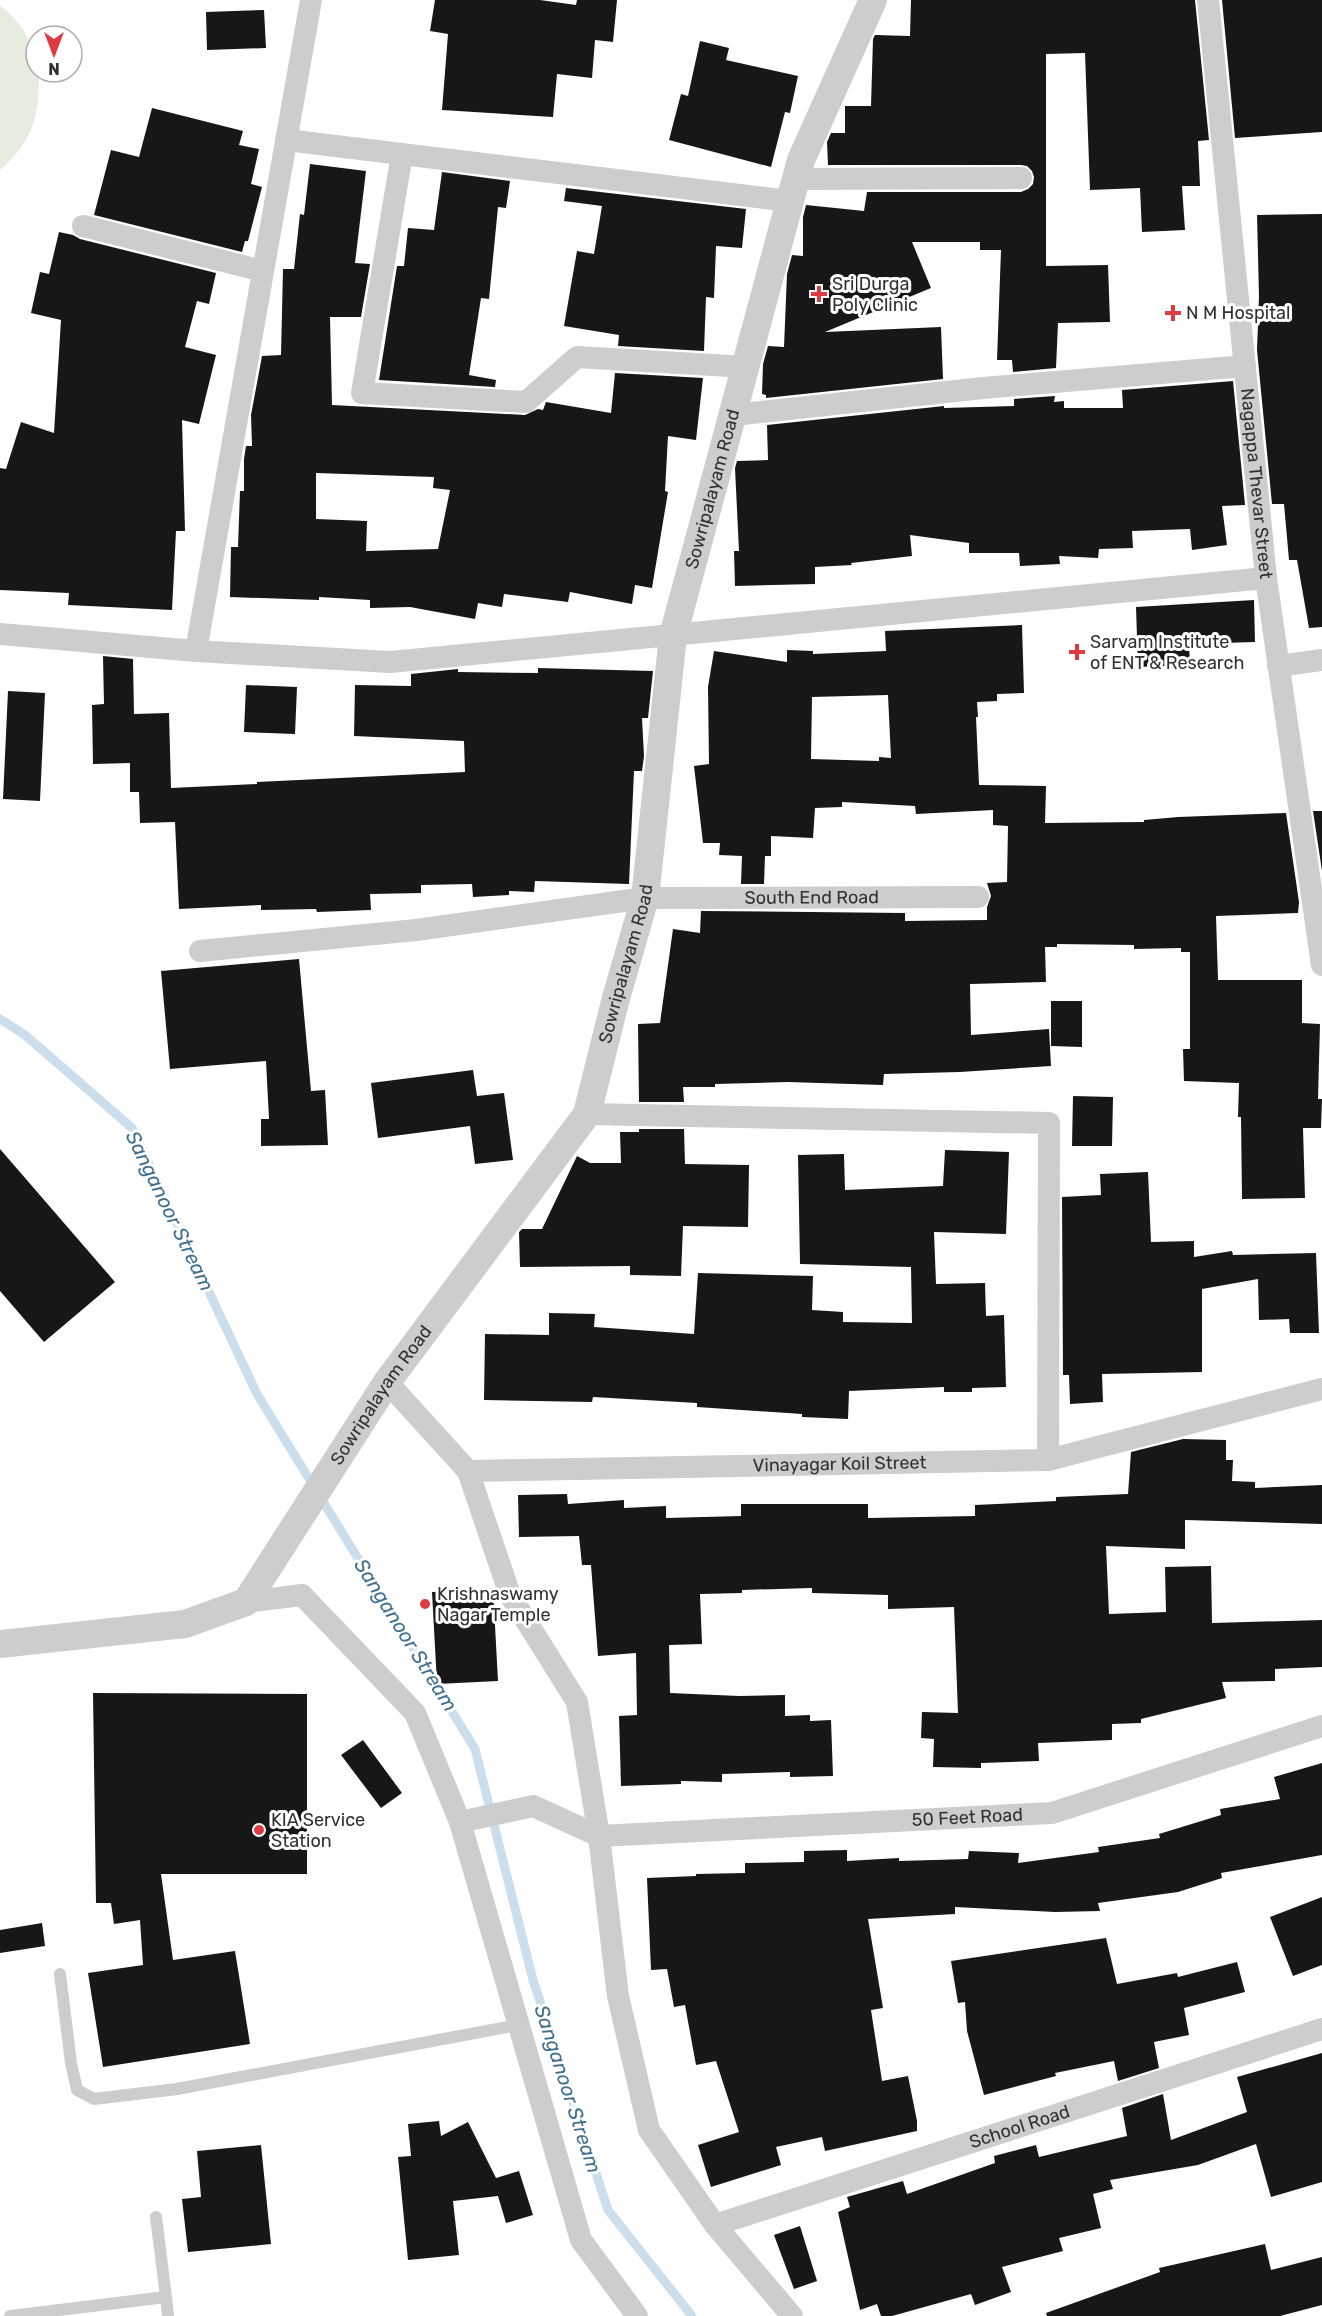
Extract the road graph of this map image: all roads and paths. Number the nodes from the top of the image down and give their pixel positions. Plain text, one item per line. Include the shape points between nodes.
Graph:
1 (311, 0) edge
2 (873, 0) edge
3 (1208, 0) edge
4 (286, 140) junction
5 (402, 154) junction
6 (1022, 178) dead end
7 (793, 190) junction
8 (83, 226) dead end
9 (263, 272) junction
10 (1245, 366) junction
11 (747, 367) junction
12 (733, 415) junction
13 (1266, 578) junction
14 (0, 634) edge
15 (673, 636) junction
16 (196, 651) junction
17 (1322, 660) edge
18 (1278, 666) junction
19 (978, 897) dead end
20 (645, 898) junction
21 (200, 951) dead end
22 (1322, 965) edge
23 (587, 1114) junction
24 (387, 1382) junction
25 (1322, 1389) edge
26 (1048, 1460) junction
27 (468, 1471) junction
28 (246, 1602) junction
29 (0, 1644) edge
30 (1322, 1726) edge
31 (460, 1822) junction
32 (599, 1836) junction
33 (60, 1974) dead end
34 (518, 2025) junction
35 (1322, 2029) edge
36 (156, 2217) dead end
37 (715, 2225) junction
38 (166, 2297) junction
39 (10, 2316) edge
40 (168, 2316) edge
41 (637, 2316) edge
42 (792, 2316) edge

1 - 4 street
2 - 7 street, Sowripalayam Road via 801,160
3 - 10 street, Nagappa Thevar Street
4 - 5 street
4 - 9 street
5 - 7 street
5 - 11 street via 362,393 526,402 577,357
6 - 7 street
7 - 11 street, Sowripalayam Road
8 - 9 street
9 - 16 street
10 - 12 street via 983,388
10 - 13 street, Nagappa Thevar Street
11 - 12 street, Sowripalayam Road
12 - 15 street, Sowripalayam Road
13 - 15 street
13 - 18 street, Nagappa Thevar Street
14 - 16 street
15 - 16 street via 390,662
15 - 20 street, Sowripalayam Road
17 - 18 street
18 - 22 street, Nagappa Thevar Street
19 - 20 street, South End Road
20 - 21 street, South End Road via 416,930
20 - 23 street, Sowripalayam Road
23 - 24 street, Sowripalayam Road
23 - 26 street via 1049,1123
24 - 27 street
24 - 28 street, Sowripalayam Road
25 - 26 street, Vinayagar Koil Street
26 - 27 street, Vinayagar Koil Street
27 - 32 street via 510,1595 577,1702
28 - 29 street via 185,1624
28 - 31 street via 302,1595 415,1713
30 - 32 street, 50 Feet Road via 1052,1813
31 - 32 street via 533,1806
31 - 34 street
32 - 37 street via 618,1996 649,2130
33 - 34 lane via 77,2091 94,2099 177,2090
34 - 41 street via 581,2240
35 - 37 street, School Road
36 - 38 lane
37 - 42 street
38 - 39 lane
38 - 40 lane

